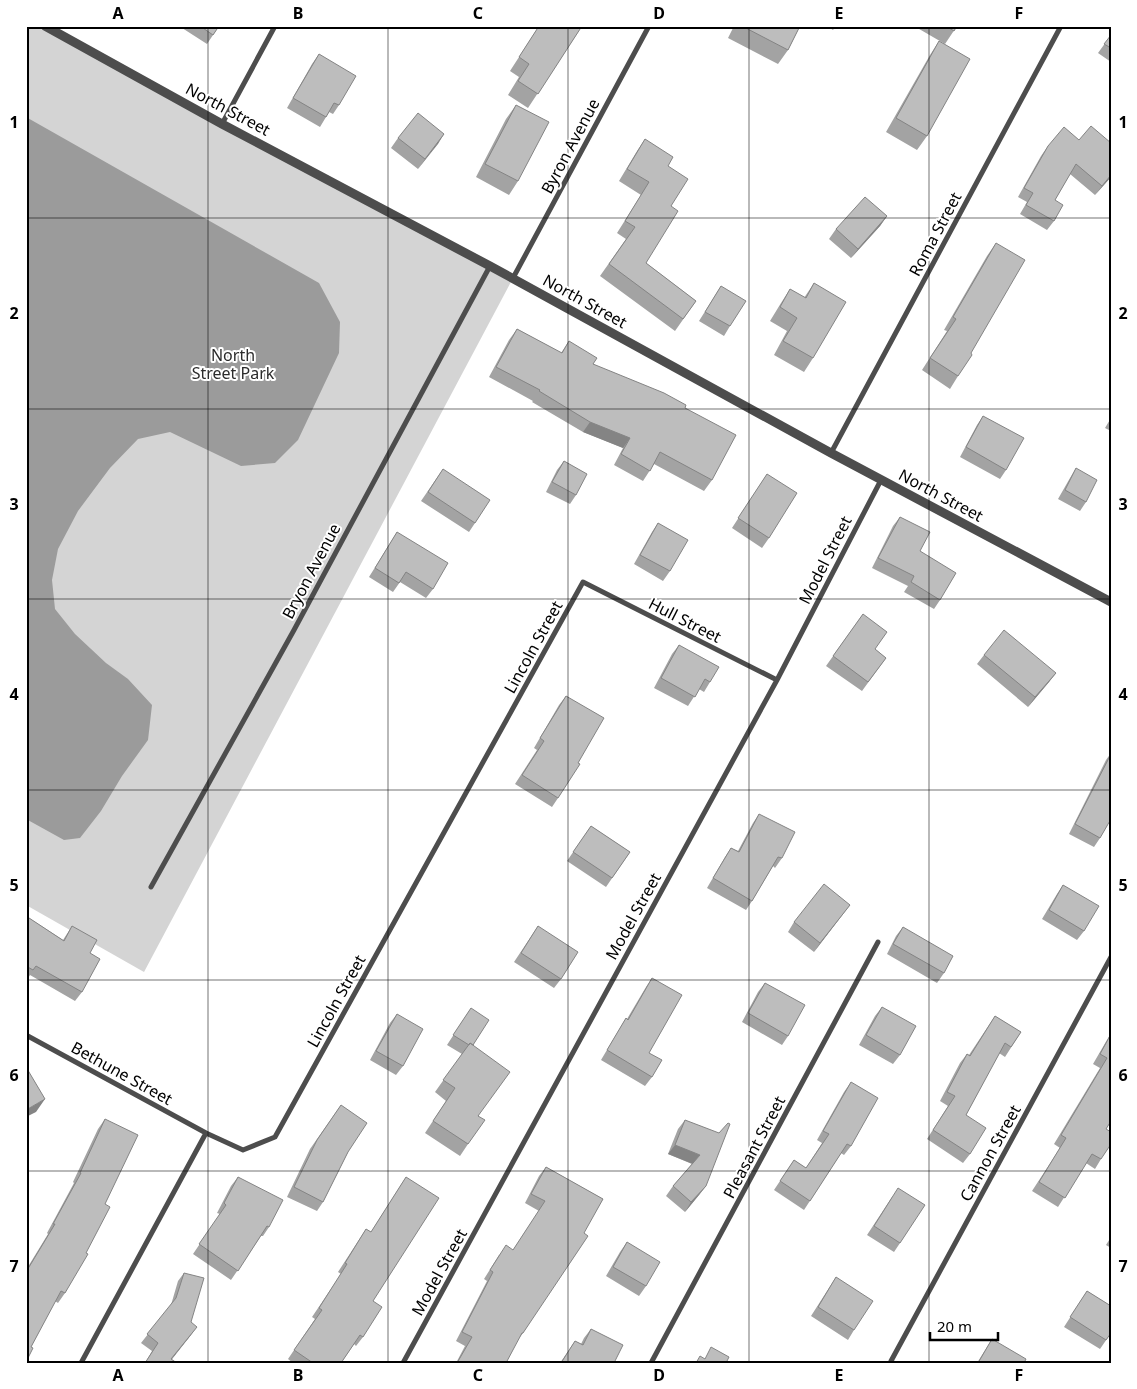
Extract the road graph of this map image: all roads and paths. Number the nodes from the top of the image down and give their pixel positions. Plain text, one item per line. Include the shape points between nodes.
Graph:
1 (45, 26) edge
2 (275, 26) edge
3 (650, 26) edge
4 (1061, 26) edge
5 (222, 124) junction
6 (490, 266) junction
7 (513, 278) junction
8 (831, 453) junction
9 (881, 480) junction
10 (583, 582) joint
11 (1111, 602) edge
12 (777, 680) junction
13 (151, 887) dead end
14 (878, 942) dead end
15 (1111, 957) edge
16 (26, 1034) edge
17 (206, 1133) junction
18 (892, 1362) edge
19 (81, 1363) edge
20 (403, 1363) edge
21 (651, 1363) edge

1 - 5 street, North Street
2 - 5 street
3 - 7 street, Byron Avenue
4 - 8 street, Roma Street
5 - 6 street, North Street
6 - 7 street, North Street
6 - 13 street, Bryon Avenue
7 - 8 street, North Street
8 - 9 street, North Street
9 - 11 street, North Street
9 - 12 street, Model Street
10 - 12 street, Hull Street
10 - 17 street, Lincoln Street via 275,1137 242,1150
12 - 20 street, Model Street
14 - 21 street, Pleasant Street
15 - 18 street, Cannon Street
16 - 17 street, Bethune Street
17 - 19 street

